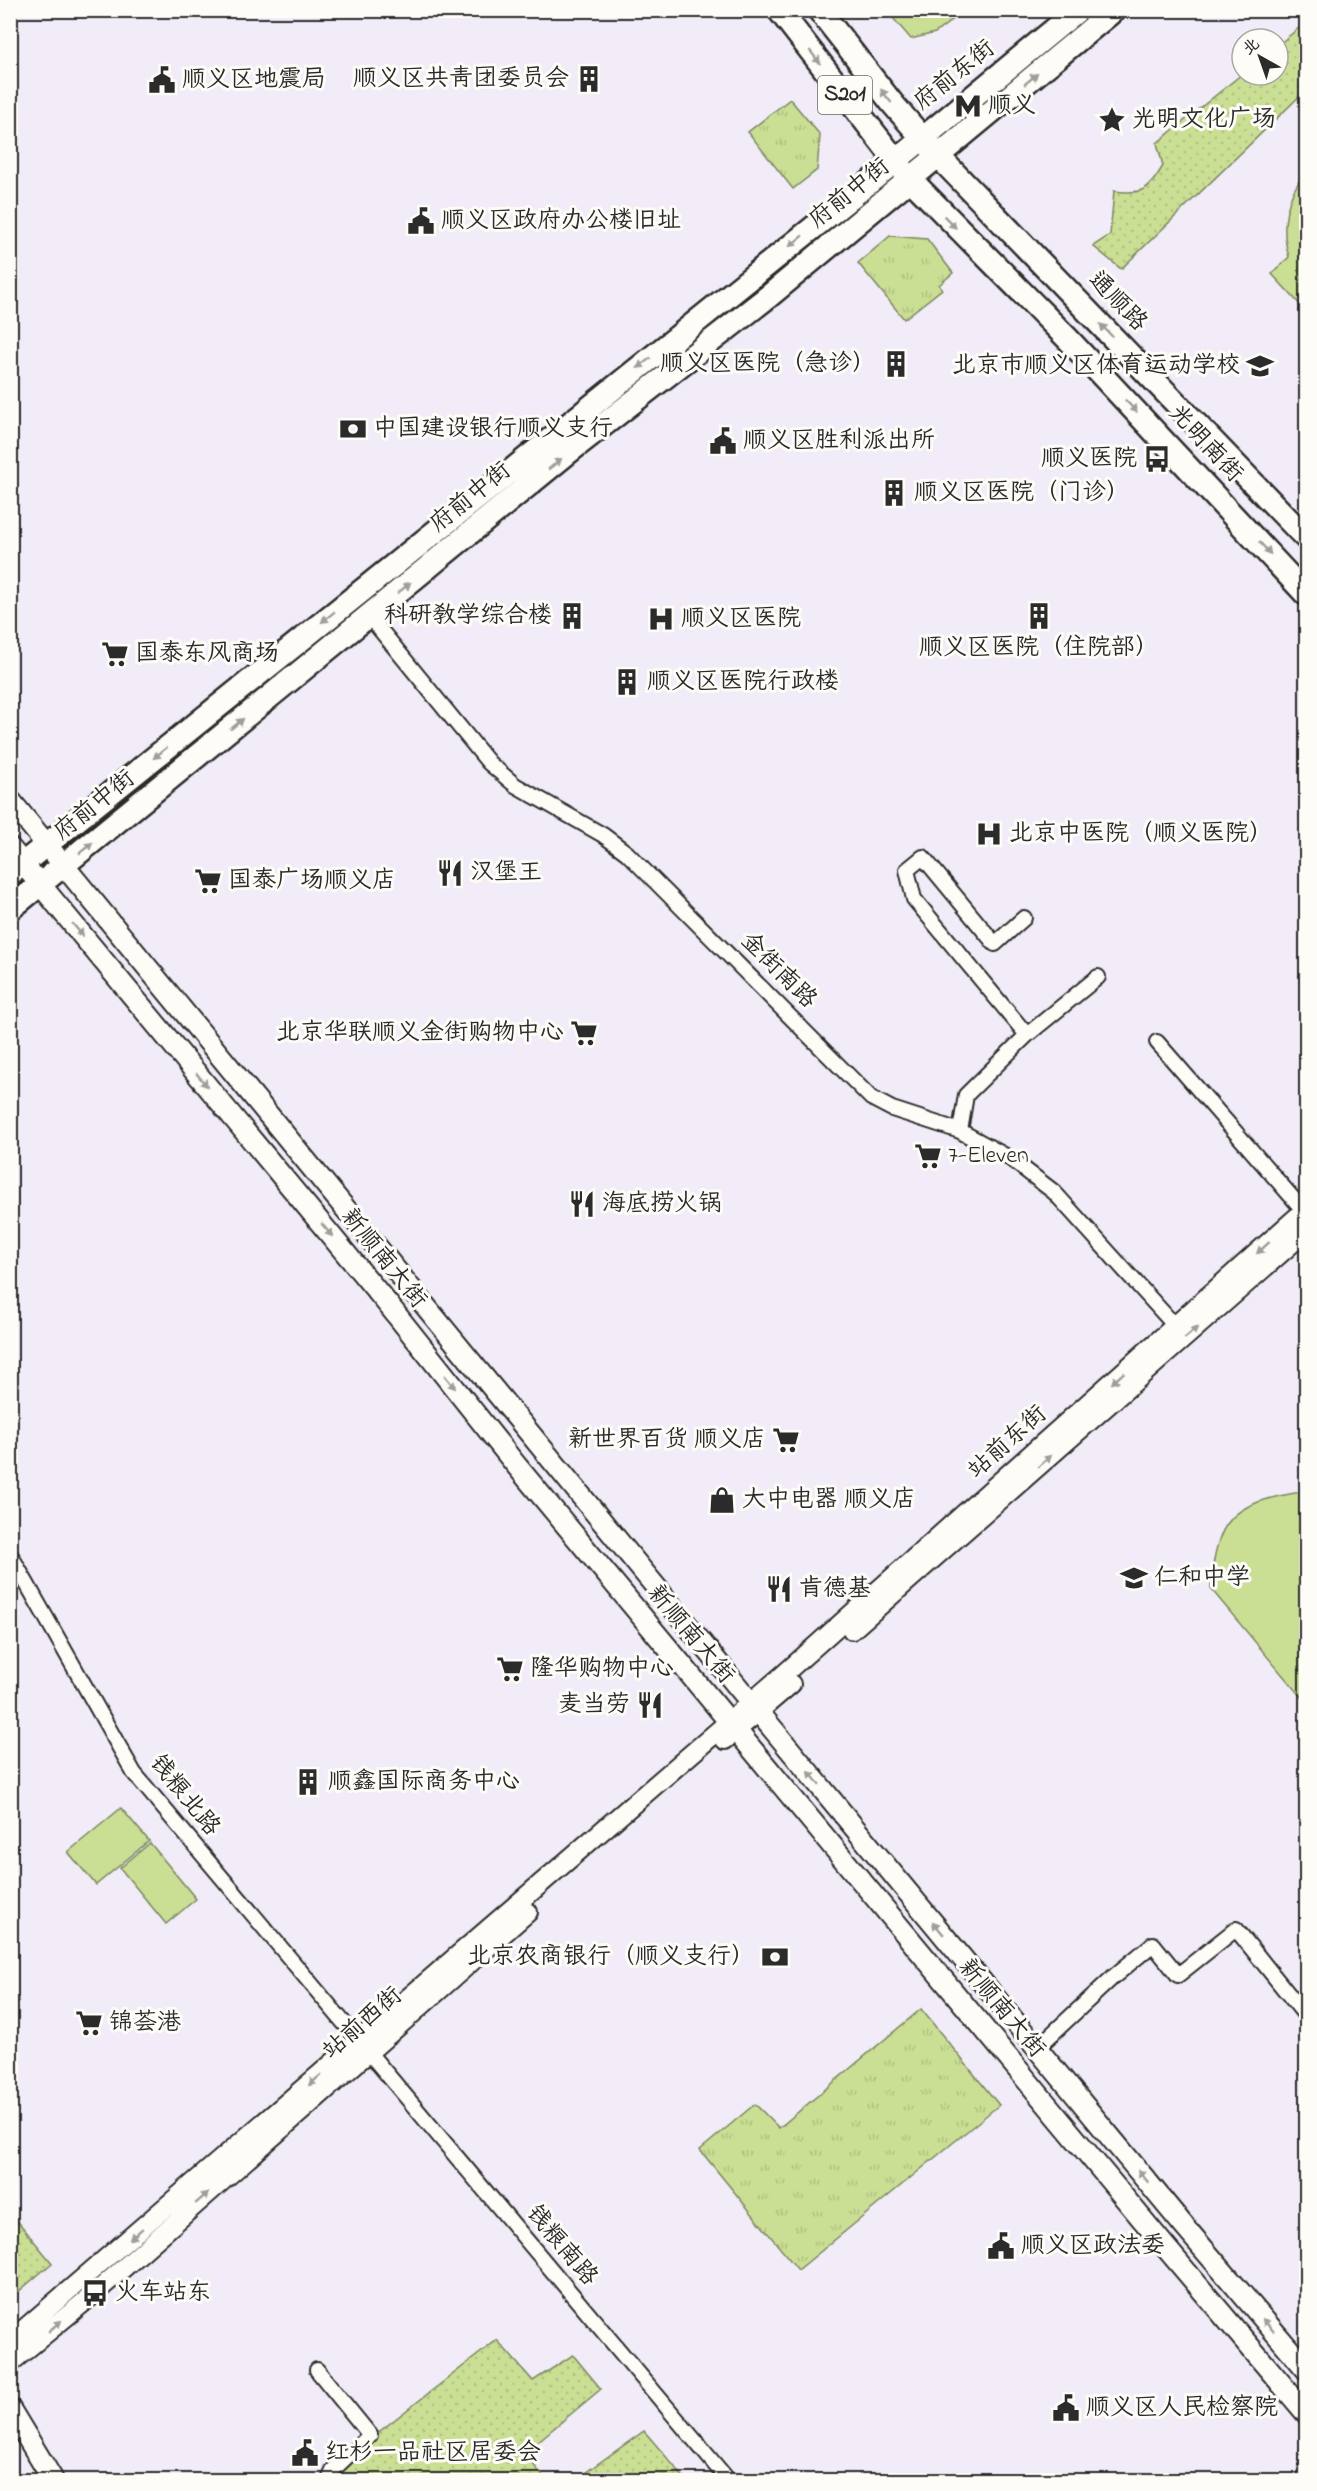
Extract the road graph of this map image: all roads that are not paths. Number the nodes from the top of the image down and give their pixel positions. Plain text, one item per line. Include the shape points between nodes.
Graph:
1 (779, 10) edge
2 (819, 10) edge
3 (1078, 10) edge
4 (1114, 10) edge
5 (922, 137) junction
6 (938, 156) junction
7 (895, 160) junction
8 (910, 179) junction
9 (1306, 538) edge
10 (1306, 594) edge
11 (369, 616) junction
12 (10, 800) edge
13 (47, 845) junction
14 (15, 862) edge
15 (64, 866) junction
16 (41, 885) junction
17 (10, 909) edge
18 (1024, 918) dead end
19 (1098, 978) dead end
20 (1027, 1035) junction
21 (1157, 1042) dead end
22 (960, 1131) junction
23 (1305, 1210) edge
24 (1306, 1232) edge
25 (1176, 1327) junction
26 (10, 1554) edge
27 (743, 1716) junction
28 (1306, 2016) edge
29 (363, 2046) junction
30 (1037, 2048) junction
31 (10, 2341) edge
32 (10, 2363) edge
33 (1306, 2369) edge
34 (317, 2370) dead end
35 (10, 2409) edge
36 (1306, 2413) edge
37 (53, 2481) edge
38 (329, 2481) edge
39 (728, 2481) edge

1 -> 7 main road, S201
5 -> 2 main road, S201
3 - 5 main road, 府前东街
6 -> 4 main road
5 - 6 main road, S201
5 - 7 main road, 府前中街
6 - 8 main road, 府前中街
9 -> 6 main road, 通顺路 / S201
7 - 8 main road, S201
7 -> 13 main road, 府前中街
8 -> 10 main road, 光明南街 / S201 via 1068,339
11 -> 8 main road, 府前中街
15 -> 11 main road, 府前中街
11 - 22 street, 金街南路 via 489,763 515,785 627,853 871,1098 892,1109
12 - 13 main road, 新顺南大街
13 - 14 main road, 府前中街
13 - 15 main road, 新顺南大街
14 - 16 main road, 新顺南大街
15 - 16 main road, 府前中街
15 - 27 main road, 新顺南大街
16 - 17 main road, 府前中街
16 -> 27 main road, 新顺南大街
18 - 20 street via 995,944 923,857 907,870 914,899
19 - 20 street
20 - 22 street via 966,1095
21 - 23 street
22 - 25 street, 金街南路 via 1011,1160 1054,1192
23 -> 25 street, 站前东街
27 -> 24 street, 站前东街
25 -> 27 street, 站前东街
26 - 29 street, 钱粮北路 via 134,1773
27 - 29 street, 站前西街
30 -> 27 main road, 新顺南大街
27 - 36 main road, 新顺南大街 via 1161,2243
28 - 30 street via 1236,1929 1178,1975 1153,1944
29 -> 31 street, 站前西街
32 -> 29 street, 站前西街 via 95,2293
29 - 39 street, 钱粮南路
33 -> 30 main road, 新顺南大街
34 - 38 street via 370,2434 334,2469
35 - 37 main road

